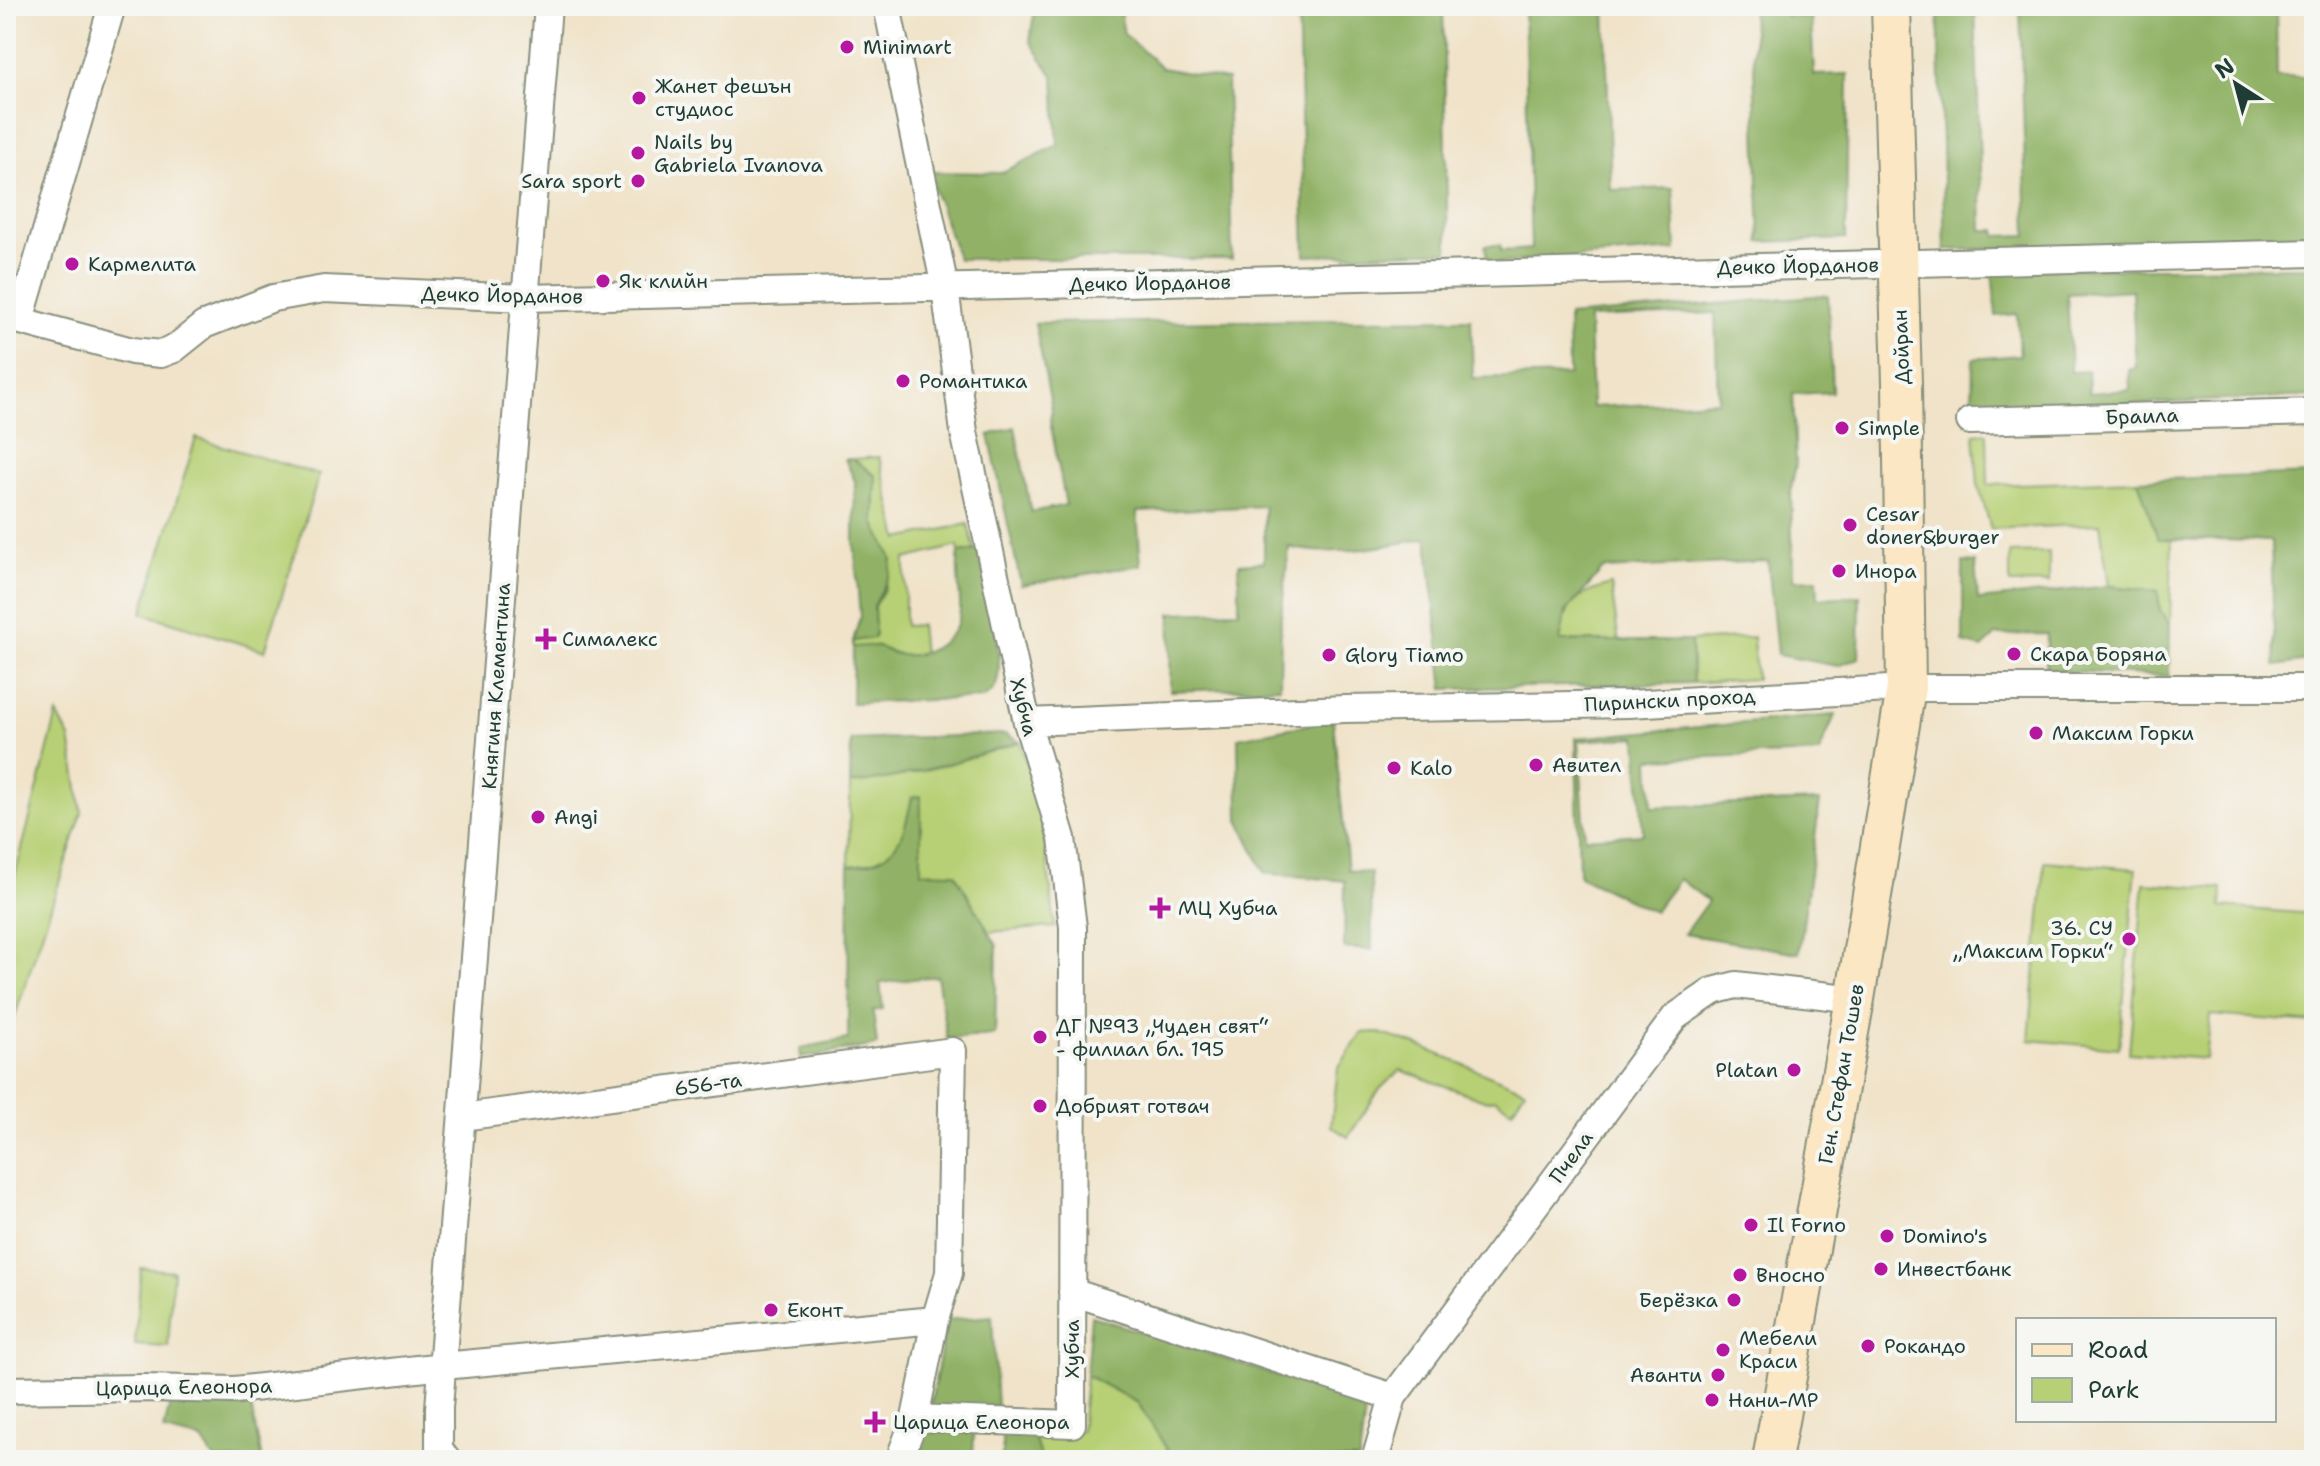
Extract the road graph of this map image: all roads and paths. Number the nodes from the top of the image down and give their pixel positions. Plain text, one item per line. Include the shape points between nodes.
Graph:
1 (112, 6) edge
2 (548, 6) edge
3 (887, 6) edge
4 (1891, 6) edge
5 (2314, 253) edge
6 (1898, 263) junction
7 (945, 288) junction
8 (526, 298) junction
9 (13, 318) edge
10 (2314, 412) edge
11 (1970, 421) dead end
12 (1906, 688) junction
13 (2314, 688) edge
14 (1027, 722) junction
15 (1855, 999) junction
16 (462, 1117) junction
17 (1072, 1292) junction
18 (935, 1320) junction
19 (443, 1366) junction
20 (6, 1390) edge
21 (1393, 1397) junction
22 (915, 1418) junction
23 (447, 1460) edge
24 (899, 1460) edge
25 (1375, 1460) edge
26 (1772, 1460) edge

1 - 9 street
2 - 8 street, Княгиня Клементина
3 - 7 street, Хубча
4 - 6 street, Дойран
5 - 6 street, Дечко Йорданов
6 - 7 street, Дечко Йорданов
6 - 12 street, Дойран
7 - 8 street, Дечко Йорданов
7 - 14 street, Хубча via 960,412
8 - 9 street, Дечко Йорданов via 324,289 273,298 204,325 161,354
8 - 16 street, Княгиня Клементина
10 - 11 street, Браила
12 - 13 street, Пирински проход
12 - 14 street, Пирински проход via 1629,704
12 - 15 street, Ген. Стефан Тошев
14 - 17 street, Хубча via 1062,838 1073,927
15 - 21 street, Пчела via 1736,985 1713,991 1675,1017
15 - 26 street, Ген. Стефан Тошев
16 - 18 street, 656-та via 953,1051 949,1273
16 - 19 street, Княгиня Клементина
17 - 21 street
17 - 22 street, Хубча via 1072,1424
18 - 19 street, Царица Елеонора
18 - 22 street
19 - 20 street, Царица Елеонора via 235,1390
19 - 23 street, Княгиня Клементина via 439,1449
21 - 25 street, Пчела
22 - 24 street

